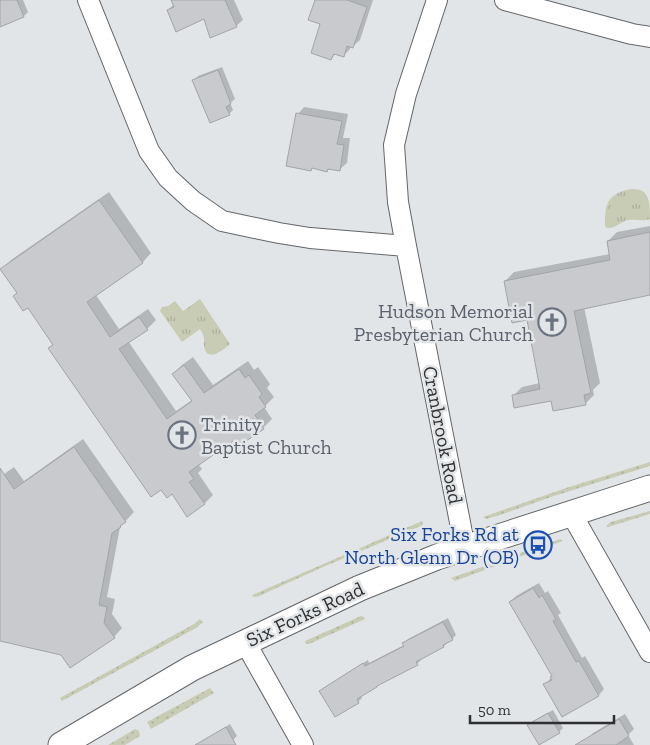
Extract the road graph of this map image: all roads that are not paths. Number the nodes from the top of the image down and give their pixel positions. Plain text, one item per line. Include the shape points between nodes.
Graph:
1 (88, 0) edge
2 (437, 0) edge
3 (505, 0) edge
4 (650, 37) edge
5 (406, 246) junction
6 (650, 488) edge
7 (571, 514) junction
8 (465, 548) junction
9 (245, 642) junction
10 (650, 652) edge
11 (61, 745) edge
12 (303, 745) edge

1 - 5 street via 149,151 168,178 193,200 222,220 279,233
2 - 5 street, Cranbrook Road via 406,94 394,145 398,202
3 - 4 street
5 - 8 street, Cranbrook Road
6 - 7 main road, Six Forks Road
7 - 8 main road, Six Forks Road
7 - 10 street
8 - 9 main road, Six Forks Road via 360,588
9 - 11 main road, Six Forks Road via 192,668
9 - 12 street

